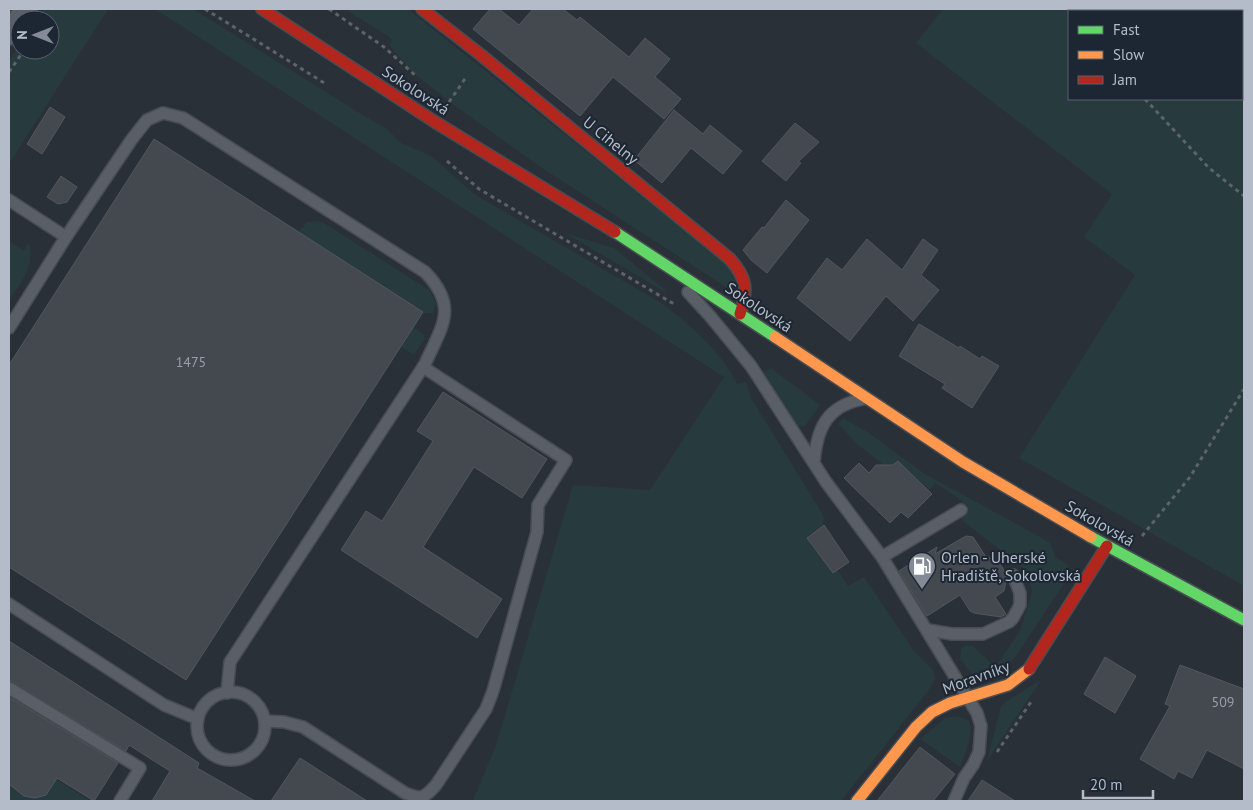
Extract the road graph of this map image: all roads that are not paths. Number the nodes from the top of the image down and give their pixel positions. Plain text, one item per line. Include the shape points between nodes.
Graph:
1 (26, 9) edge
2 (262, 9) edge
3 (422, 9) edge
4 (9, 34) edge
5 (9, 200) edge
6 (66, 237) junction
7 (657, 259) junction
8 (740, 314) junction
9 (9, 328) edge
10 (423, 367) junction
11 (867, 399) junction
12 (814, 462) junction
13 (962, 510) dead end
14 (1107, 546) junction
15 (882, 557) junction
16 (1013, 575) dead end
17 (9, 604) edge
18 (1244, 620) edge
19 (928, 630) junction
20 (9, 688) edge
21 (228, 693) junction
22 (968, 698) junction
23 (198, 719) junction
24 (265, 721) junction
25 (120, 801) edge
26 (857, 801) edge
27 (954, 801) edge

1 - 4 street
2 - 7 main road, Sokolovská via 435,122
3 - 8 main road, U Cihelny via 730,259 746,284 746,300
5 - 6 lane
6 - 9 lane
6 - 10 lane via 147,120 163,113 182,118 425,272 437,284 445,303 445,315
7 - 8 main road, Sokolovská
7 - 12 lane via 751,366
8 - 11 main road, Sokolovská
10 - 21 lane via 230,662
10 - 24 lane via 566,460 538,505 537,532 486,709 436,785 422,797 406,793 303,727
11 - 12 lane via 838,408 822,424
11 - 14 main road, Sokolovská
12 - 15 lane
13 - 15 lane
14 - 18 main road, Sokolovská
14 - 22 main road, Moravníky via 1029,669 1013,684
15 - 19 lane
16 - 19 lane via 1020,593 1020,606 1009,622 983,634
17 - 23 lane via 164,706
19 - 22 lane
20 - 25 lane via 140,768
21 - 23 lane via 211,699
21 - 24 lane via 245,695 255,702
22 - 26 main road, Moravníky via 930,713
22 - 27 lane via 978,713 981,738 979,752
23 - 24 lane via 203,745 214,756 225,760 241,758 255,751 265,732

